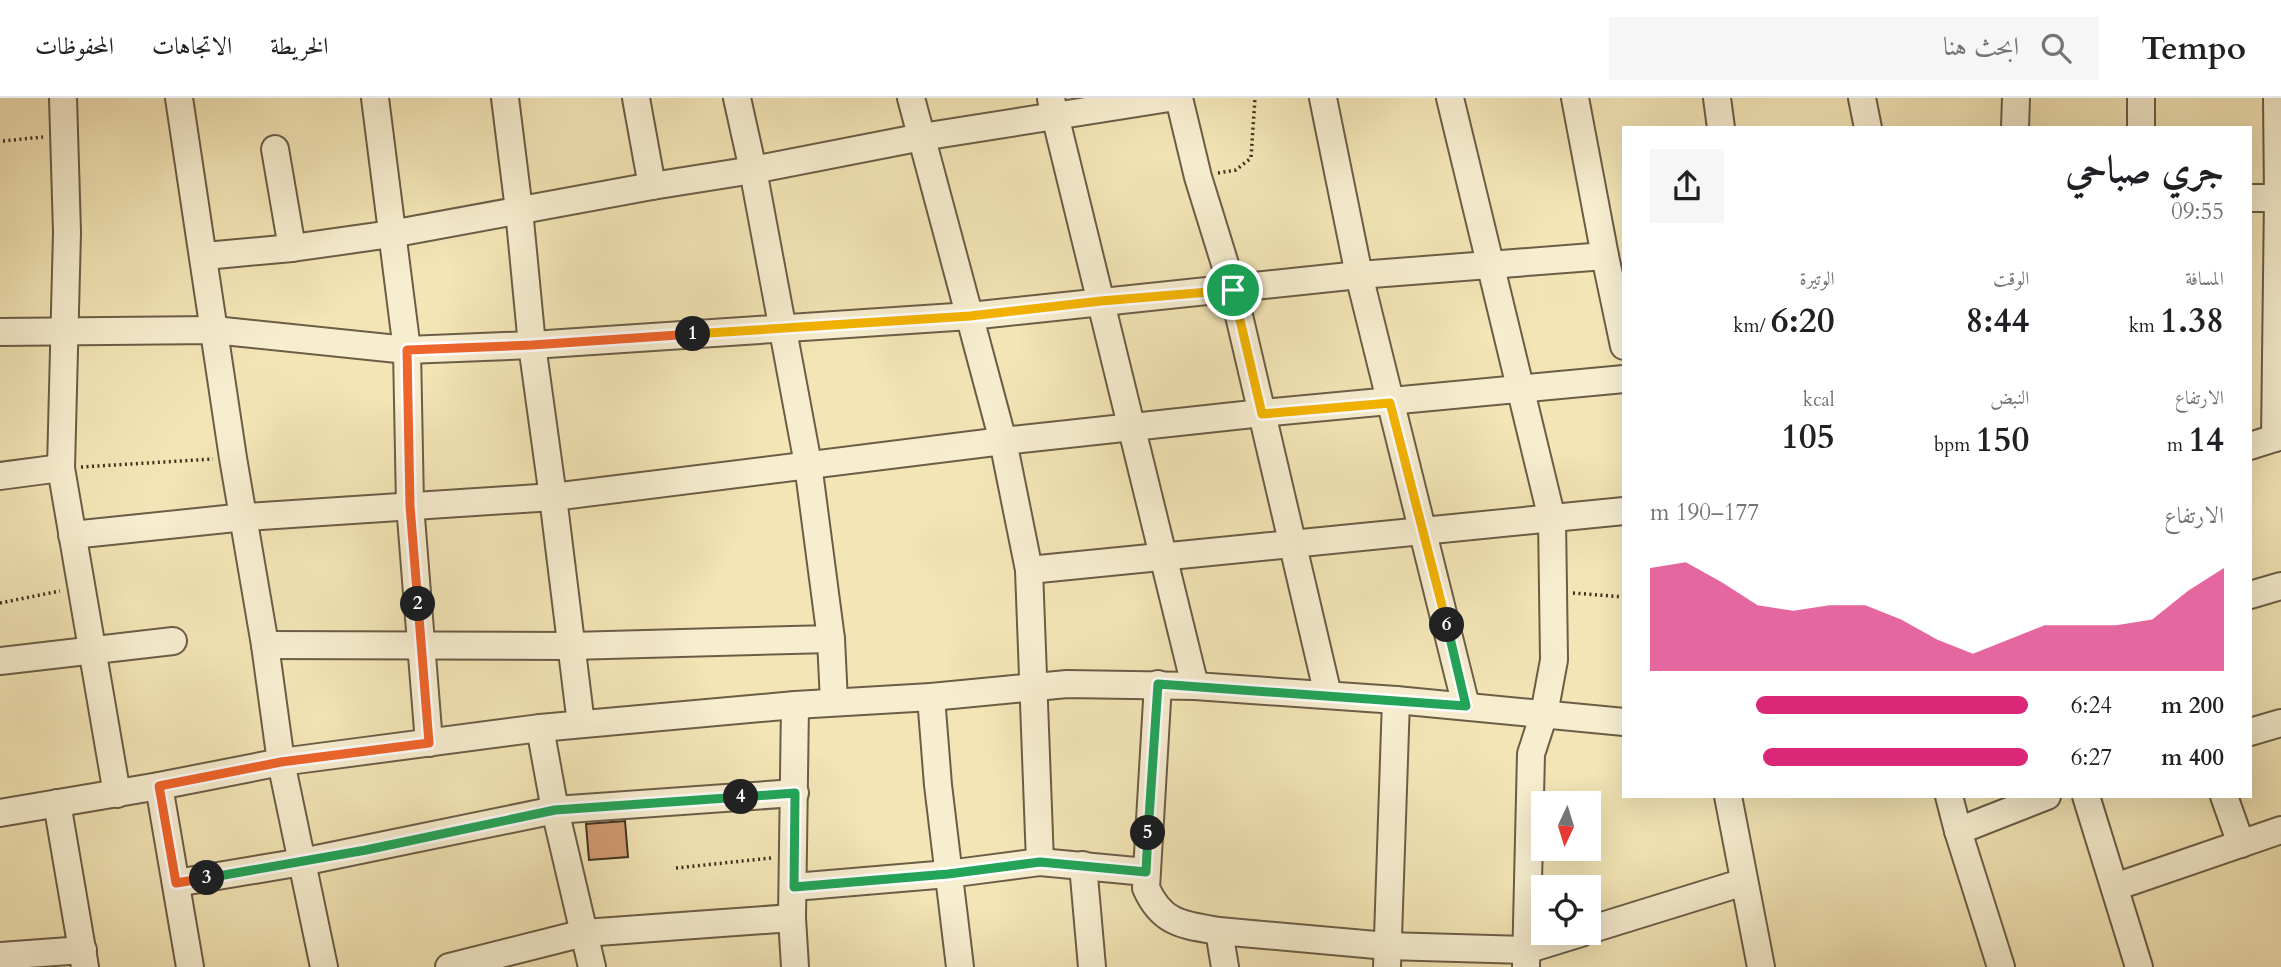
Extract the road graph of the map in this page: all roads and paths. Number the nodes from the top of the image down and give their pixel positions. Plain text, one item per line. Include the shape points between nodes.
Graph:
1 (62, 98) edge
2 (179, 98) edge
3 (375, 98) edge
4 (505, 98) edge
5 (636, 98) edge
6 (737, 98) edge
7 (911, 98) edge
8 (1169, 98) edge
9 (1179, 98) edge
10 (1255, 98) edge
11 (1324, 98) edge
12 (1450, 98) edge
13 (1576, 98) edge
14 (1717, 98) edge
15 (1862, 98) edge
16 (2016, 98) edge
17 (2141, 98) edge
18 (2277, 98) edge
19 (1053, 106) edge
20 (1721, 126) edge
21 (1868, 126) edge
22 (2015, 126) edge
23 (2141, 126) edge
24 (64, 136) junction
25 (922, 137) junction
26 (3, 141) dead end
27 (275, 149) dead end
28 (753, 170) junction
29 (1198, 177) junction
30 (652, 186) junction
31 (2252, 198) edge
32 (2279, 198) edge
33 (519, 210) junction
34 (391, 234) junction
35 (292, 248) junction
36 (205, 256) junction
37 (1605, 256) junction
38 (1491, 265) junction
39 (1359, 275) junction
40 (1618, 284) edge
41 (1233, 290) junction
42 (1101, 301) junction
43 (970, 316) junction
44 (1622, 325) edge
45 (783, 328) junction
46 (65, 330) junction
47 (215, 330) junction
48 (0, 332) edge
49 (532, 345) junction
50 (407, 350) junction
51 (1622, 379) edge
52 (1522, 390) junction
53 (1390, 403) junction
54 (1262, 414) junction
55 (1133, 428) junction
56 (2269, 440) edge
57 (1003, 441) junction
58 (233, 458) junction
59 (808, 464) junction
60 (61, 468) junction
61 (0, 476) edge
62 (554, 497) junction
63 (410, 506) junction
64 (1622, 511) edge
65 (245, 517) junction
66 (1552, 519) junction
67 (1424, 530) junction
68 (72, 535) junction
69 (1292, 543) junction
70 (1164, 555) junction
71 (1029, 570) junction
72 (81, 586) junction
73 (2281, 586) edge
74 (1553, 592) junction
75 (2252, 594) edge
76 (1622, 597) edge
77 (0, 603) edge
78 (831, 639) junction
79 (173, 641) dead end
80 (265, 645) junction
81 (421, 646) junction
82 (571, 646) junction
83 (93, 651) junction
84 (0, 661) edge
85 (1158, 684) junction
86 (1195, 686) junction
87 (1035, 688) junction
88 (1328, 695) junction
89 (931, 696) junction
90 (1396, 700) junction
91 (834, 702) junction
92 (795, 705) junction
93 (1466, 706) junction
94 (1544, 714) junction
95 (1622, 722) edge
96 (2281, 723) edge
97 (581, 724) junction
98 (540, 728) junction
99 (2252, 731) edge
100 (429, 743) junction
101 (281, 762) junction
102 (159, 786) junction
103 (795, 793) junction
104 (117, 794) junction
105 (1728, 798) edge
106 (1950, 798) edge
107 (2042, 798) edge
108 (2087, 798) edge
109 (2225, 798) edge
110 (57, 803) junction
111 (555, 810) junction
112 (0, 813) edge
113 (2281, 830) edge
114 (1958, 831) junction
115 (2241, 844) junction
116 (794, 855) junction
117 (302, 862) junction
118 (1040, 862) junction
119 (1083, 864) junction
120 (676, 868) dead end
121 (1146, 872) junction
122 (948, 874) junction
123 (1744, 882) junction
124 (176, 883) junction
125 (794, 887) junction
126 (2115, 887) junction
127 (792, 918) junction
128 (1601, 926) edge
129 (1219, 931) junction
130 (584, 933) junction
131 (1555, 945) edge
132 (0, 956) edge
133 (1387, 956) edge
134 (1526, 958) edge
135 (84, 959) edge
136 (190, 967) edge
137 (324, 967) edge
138 (449, 967) edge
139 (592, 967) edge
140 (795, 967) edge
141 (960, 967) edge
142 (1092, 967) edge
143 (1225, 967) edge
144 (1761, 967) edge
145 (2001, 967) edge
146 (2139, 967) edge

1 - 24 street
2 - 36 street
3 - 34 street
4 - 33 street
5 - 30 street
6 - 28 street
7 - 25 street
8 - 19 street
9 - 29 street
10 - 29 path via 1251,158 1236,170
11 - 39 street
12 - 38 street
13 - 37 street
14 - 20 street
15 - 21 street
16 - 22 street
17 - 23 street
18 - 32 street
19 - 25 street
19 - 42 street
24 - 26 path
24 - 46 street
25 - 28 street
25 - 43 street
27 - 35 street
28 - 30 street
28 - 45 street
29 - 41 street
30 - 33 street
31 - 32 street
32 - 56 street
33 - 34 street
33 - 49 street
34 - 35 street
34 - 50 street
35 - 36 street
36 - 47 street
37 - 38 street
37 - 40 street
38 - 39 street
38 - 52 street
39 - 41 street
39 - 53 street
40 - 44 street
41 - 42 street
41 - 54 street
42 - 43 street
42 - 55 street
43 - 45 street
43 - 57 street
45 - 49 street
45 - 59 street
46 - 47 street
46 - 48 street
46 - 60 street
47 - 50 street
47 - 58 street
49 - 50 street
49 - 62 street
50 - 63 street
51 - 52 street
52 - 53 street
52 - 66 street
53 - 54 street
53 - 67 street
54 - 55 street
54 - 69 street
55 - 57 street
55 - 70 street
57 - 59 street
57 - 71 street
58 - 60 path
58 - 65 street
59 - 62 street
59 - 78 street
60 - 61 street
60 - 68 street
62 - 63 street
62 - 82 street
63 - 65 street
63 - 81 street
64 - 66 street
65 - 68 street
65 - 80 street
66 - 67 street
66 - 74 street
67 - 69 street
67 - 93 street
68 - 72 street
69 - 70 street
69 - 88 street
70 - 71 street
70 - 86 street
71 - 87 street
72 - 77 path
72 - 83 street
73 - 75 street
74 - 76 path
74 - 94 street via 1554,660
78 - 82 street
78 - 91 street
79 - 83 street
80 - 81 street
80 - 101 street
81 - 82 street
81 - 100 street
82 - 97 street
83 - 84 street
83 - 104 street
85 - 86 street
85 - 87 street
85 - 121 street
86 - 88 street
87 - 89 street
87 - 118 street
88 - 90 street
89 - 91 street
89 - 122 street
90 - 93 street
90 - 133 street
91 - 92 street
92 - 97 street
92 - 103 street
93 - 94 street
94 - 95 street
94 - 134 street via 1531,754
96 - 99 street
97 - 98 street
98 - 100 street
98 - 111 street
100 - 101 street
101 - 102 street
101 - 117 street
102 - 104 street
102 - 124 street
103 - 111 street
103 - 116 street
104 - 110 street
105 - 123 street
106 - 114 street
107 - 114 street
108 - 126 street
109 - 115 street
110 - 112 street
110 - 135 street
111 - 117 street
111 - 130 street
113 - 115 street
114 - 145 street
115 - 126 street
116 - 120 path
116 - 125 street
117 - 124 street
117 - 137 street
118 - 119 street
118 - 122 street
119 - 121 street
119 - 142 street
121 - 129 street via 1146,888 1161,912 1188,926
122 - 125 street
122 - 141 street
123 - 128 street
123 - 144 street
124 - 136 street
125 - 127 street
126 - 146 street
127 - 130 street
127 - 140 street
129 - 133 street
129 - 143 street
130 - 138 street
130 - 139 street
131 - 134 street
132 - 135 street
133 - 134 street

